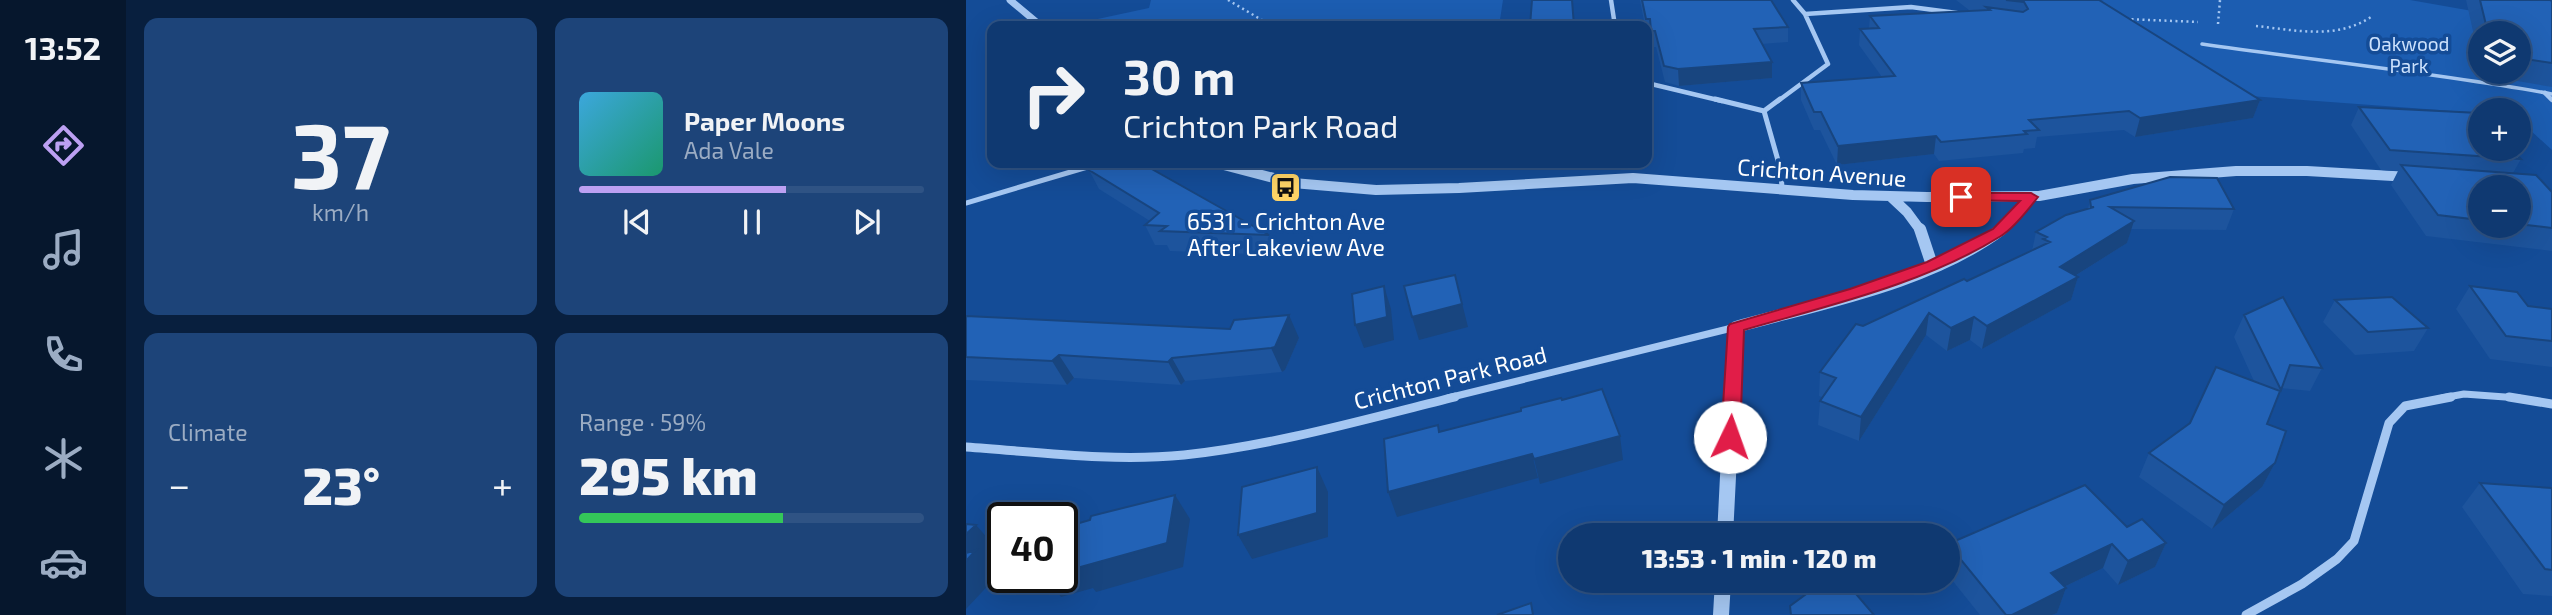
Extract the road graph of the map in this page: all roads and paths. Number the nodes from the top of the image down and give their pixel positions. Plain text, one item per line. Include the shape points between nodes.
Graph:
1 (1010, 0) edge
2 (1228, 0) edge
3 (1611, 0) edge
4 (1793, 0) edge
5 (1805, 14) junction
6 (1967, 14) edge
7 (1035, 21) edge
8 (1264, 21) edge
9 (1614, 21) edge
10 (2202, 44) dead end
11 (1652, 84) edge
12 (2545, 93) junction
13 (2552, 94) edge
14 (2552, 100) edge
15 (1764, 111) junction
16 (1084, 168) edge
17 (1230, 168) edge
18 (2427, 178) edge
19 (1782, 189) junction
20 (1891, 197) junction
21 (2031, 197) junction
22 (966, 202) edge
23 (1932, 265) junction
24 (1736, 327) junction
25 (2552, 404) edge
26 (966, 447) edge
27 (1726, 523) edge
28 (1722, 593) edge
29 (1721, 615) edge
30 (2246, 615) edge

1 - 7 street
2 - 8 path
3 - 9 street
4 - 5 street
5 - 6 street via 1911,8
5 - 15 street via 1828,64
10 - 12 lane
11 - 15 street
12 - 13 lane
12 - 14 street
15 - 19 street
16 - 22 street
17 - 19 street, Crichton Avenue via 1287,182 1357,188 1602,178
18 - 21 street, Crichton Avenue via 2232,172 2135,178
19 - 20 street, Crichton Avenue
20 - 21 street, Crichton Avenue
20 - 23 street via 1920,226
21 - 23 street, Crichton Park Road via 1998,232
23 - 24 street, Crichton Park Road
24 - 26 street, Crichton Park Road via 1301,435 1227,449 1123,457
24 - 27 street
25 - 30 street via 2464,394 2405,406 2389,423 2354,541 2302,584
28 - 29 street

